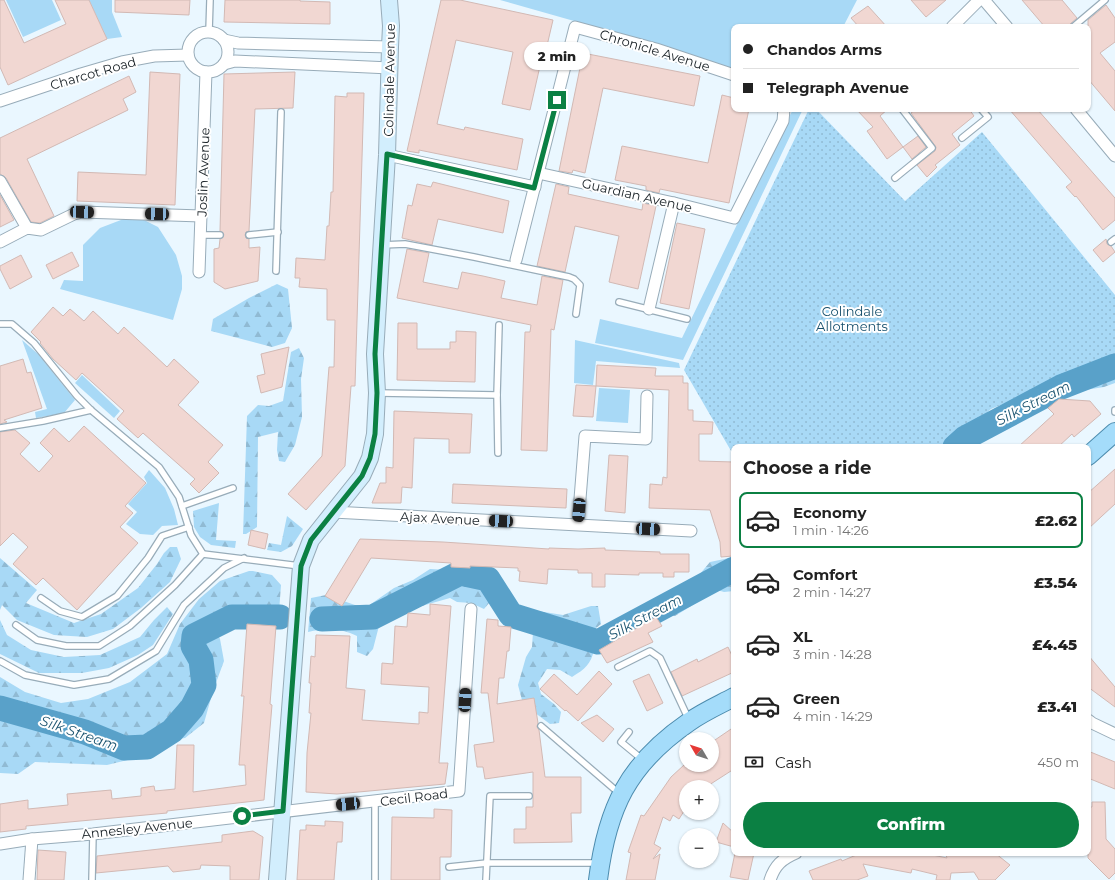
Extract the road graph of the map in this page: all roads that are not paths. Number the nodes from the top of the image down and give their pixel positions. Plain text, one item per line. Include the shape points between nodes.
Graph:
1 (210, 0) edge
2 (389, 0) edge
3 (979, 0) edge
4 (984, 0) edge
5 (1105, 0) edge
6 (955, 24) edge
7 (1004, 24) edge
8 (1076, 24) edge
9 (209, 31) junction
10 (224, 40) junction
11 (390, 47) junction
12 (188, 55) junction
13 (224, 64) junction
14 (390, 68) junction
15 (206, 72) junction
16 (731, 74) edge
17 (1, 98) edge
18 (281, 112) dead end
19 (784, 112) edge
20 (904, 112) edge
21 (984, 112) edge
22 (1078, 112) edge
23 (962, 138) dead end
24 (387, 154) junction
25 (1115, 156) edge
26 (538, 172) junction
27 (895, 178) dead end
28 (0, 181) edge
29 (534, 188) junction
30 (674, 203) junction
31 (201, 216) junction
32 (27, 228) junction
33 (278, 232) junction
34 (201, 235) junction
35 (220, 235) dead end
36 (249, 235) dead end
37 (0, 242) edge
38 (382, 245) junction
39 (516, 260) dead end
40 (276, 271) dead end
41 (199, 272) dead end
42 (619, 302) dead end
43 (649, 309) junction
44 (576, 314) dead end
45 (687, 319) dead end
46 (0, 324) edge
47 (499, 325) dead end
48 (377, 393) junction
49 (497, 395) junction
50 (647, 396) dead end
51 (91, 410) junction
52 (0, 428) edge
53 (1115, 432) edge
54 (498, 453) dead end
55 (1091, 453) edge
56 (233, 488) dead end
57 (182, 506) junction
58 (333, 512) junction
59 (578, 524) junction
60 (189, 527) junction
61 (691, 531) dead end
62 (203, 554) junction
63 (244, 558) junction
64 (301, 566) junction
65 (41, 598) dead end
66 (471, 609) dead end
67 (16, 625) dead end
68 (0, 662) edge
69 (618, 667) dead end
70 (731, 699) edge
71 (690, 721) junction
72 (1091, 722) edge
73 (541, 726) dead end
74 (630, 732) dead end
75 (1115, 734) edge
76 (644, 760) junction
77 (621, 795) junction
78 (529, 796) dead end
79 (376, 802) junction
80 (283, 811) junction
81 (93, 834) junction
82 (32, 839) junction
83 (0, 844) edge
84 (789, 856) edge
85 (487, 863) junction
86 (450, 867) dead end
87 (599, 872) edge
88 (29, 880) edge
89 (92, 880) edge
90 (277, 880) edge
91 (374, 880) edge
92 (486, 880) edge
93 (770, 880) edge

1 - 9 lane
2 - 11 street, Colindale Avenue
3 - 6 street
4 - 7 street
5 - 8 lane
9 - 10 street via 215,32
9 - 12 street via 197,34 193,38 189,43
10 - 11 street via 238,43
10 - 13 street via 228,52
11 - 14 street, Colindale Avenue
12 - 15 street via 194,67
12 - 17 street, Charcot Road via 154,56 122,62
13 - 14 street via 235,61
13 - 15 street via 219,69
14 - 24 street, Colindale Avenue
15 - 31 street, Joslin Avenue
16 - 26 street, Chronicle Avenue via 656,49 575,27
18 - 33 lane
19 - 30 street, Guardian Avenue via 783,121 734,218
20 - 27 lane via 932,148
21 - 23 lane via 988,117
22 - 25 street
24 - 29 street
24 - 38 street, Colindale Avenue
26 - 29 street
26 - 30 street, Guardian Avenue
28 - 32 street
29 - 39 street
30 - 43 street
31 - 32 street via 82,212 41,230
31 - 34 street, Joslin Avenue
32 - 37 street
33 - 36 lane
33 - 40 lane
34 - 35 lane
34 - 41 street, Joslin Avenue
38 - 44 lane via 405,244 569,277 580,285
38 - 48 street, Colindale Avenue via 375,354
42 - 43 lane
43 - 45 lane
46 - 51 lane via 12,324 34,343
47 - 49 lane
48 - 49 lane
48 - 58 street, Colindale Avenue via 375,434 370,458 362,476
49 - 54 lane
50 - 59 street via 646,439 585,436
51 - 52 lane
51 - 57 lane via 159,467
53 - 55 main road
56 - 57 lane
57 - 60 lane
58 - 59 street, Ajax Avenue
58 - 64 street, Colindale Avenue via 311,540
59 - 61 street, Ajax Avenue
60 - 62 lane via 191,536
60 - 65 lane via 162,536 117,596 82,617 60,611
62 - 63 lane
62 - 67 lane via 175,585 130,626 99,646 66,646 37,640
63 - 64 lane
63 - 68 lane via 224,568 184,605 156,650 109,679 74,685 25,676
64 - 80 street, Colindale Avenue
66 - 79 street, Cecil Road via 459,791
69 - 71 lane via 650,652 660,658
70 - 71 main road
71 - 76 main road via 662,742
72 - 75 street
73 - 77 lane
74 - 76 lane via 621,742
76 - 77 main road
77 - 87 main road via 607,830
78 - 85 lane via 490,796
79 - 80 street, Cecil Road
79 - 91 lane
80 - 81 street, Annesley Avenue
80 - 90 street, Colindale Avenue
81 - 82 street, Annesley Avenue
81 - 89 lane
82 - 83 street, Annesley Avenue
82 - 88 street
84 - 93 street via 773,871
85 - 86 lane
85 - 87 lane
85 - 92 lane

